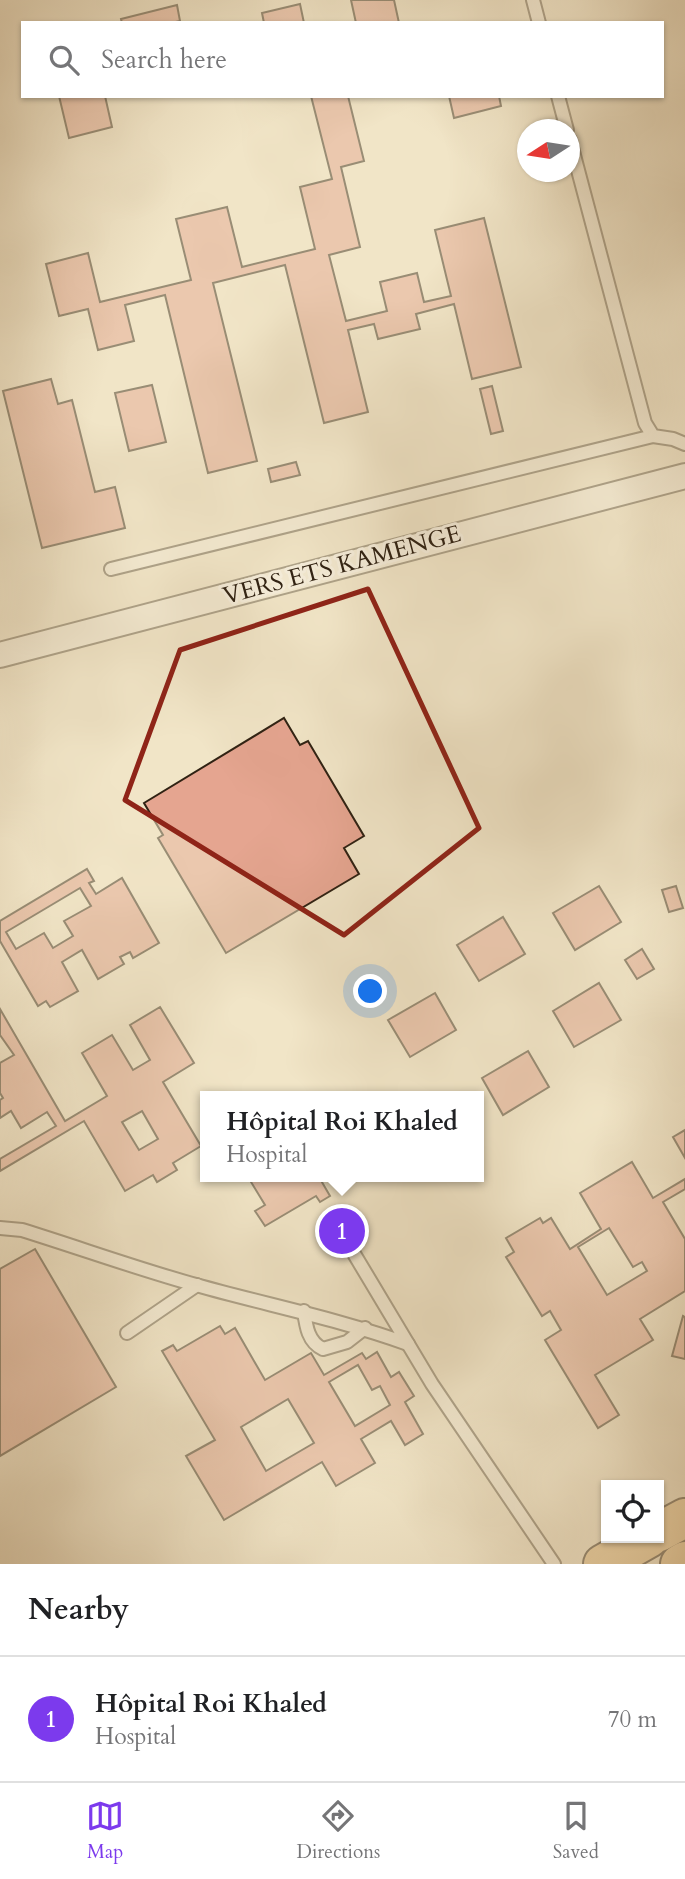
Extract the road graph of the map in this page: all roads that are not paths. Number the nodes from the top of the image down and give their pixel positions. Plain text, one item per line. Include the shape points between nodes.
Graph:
1 (533, 0) edge
2 (538, 21) edge
3 (559, 98) edge
4 (564, 119) edge
5 (580, 182) edge
6 (653, 436) junction
7 (685, 444) edge
8 (685, 475) edge
9 (111, 569) dead end
10 (0, 655) edge
11 (0, 1228) edge
12 (341, 1232) dead end
13 (197, 1285) junction
14 (304, 1311) junction
15 (365, 1328) junction
16 (127, 1333) dead end
17 (408, 1345) junction
18 (685, 1517) edge
19 (664, 1529) edge
20 (640, 1543) edge
21 (685, 1561) edge
22 (554, 1564) edge
23 (603, 1564) edge
24 (680, 1564) edge

1 - 2 lane
3 - 4 lane
5 - 6 lane via 638,401
6 - 7 lane
6 - 9 lane
8 - 10 street, VERS ETS KAMENGE
11 - 13 lane via 23,1230
12 - 17 lane
13 - 14 lane
13 - 16 lane
14 - 15 lane
14 - 15 lane via 311,1338 323,1349 347,1342
15 - 17 lane
17 - 22 lane
18 - 19 main road
20 - 23 main road
21 - 24 main road

